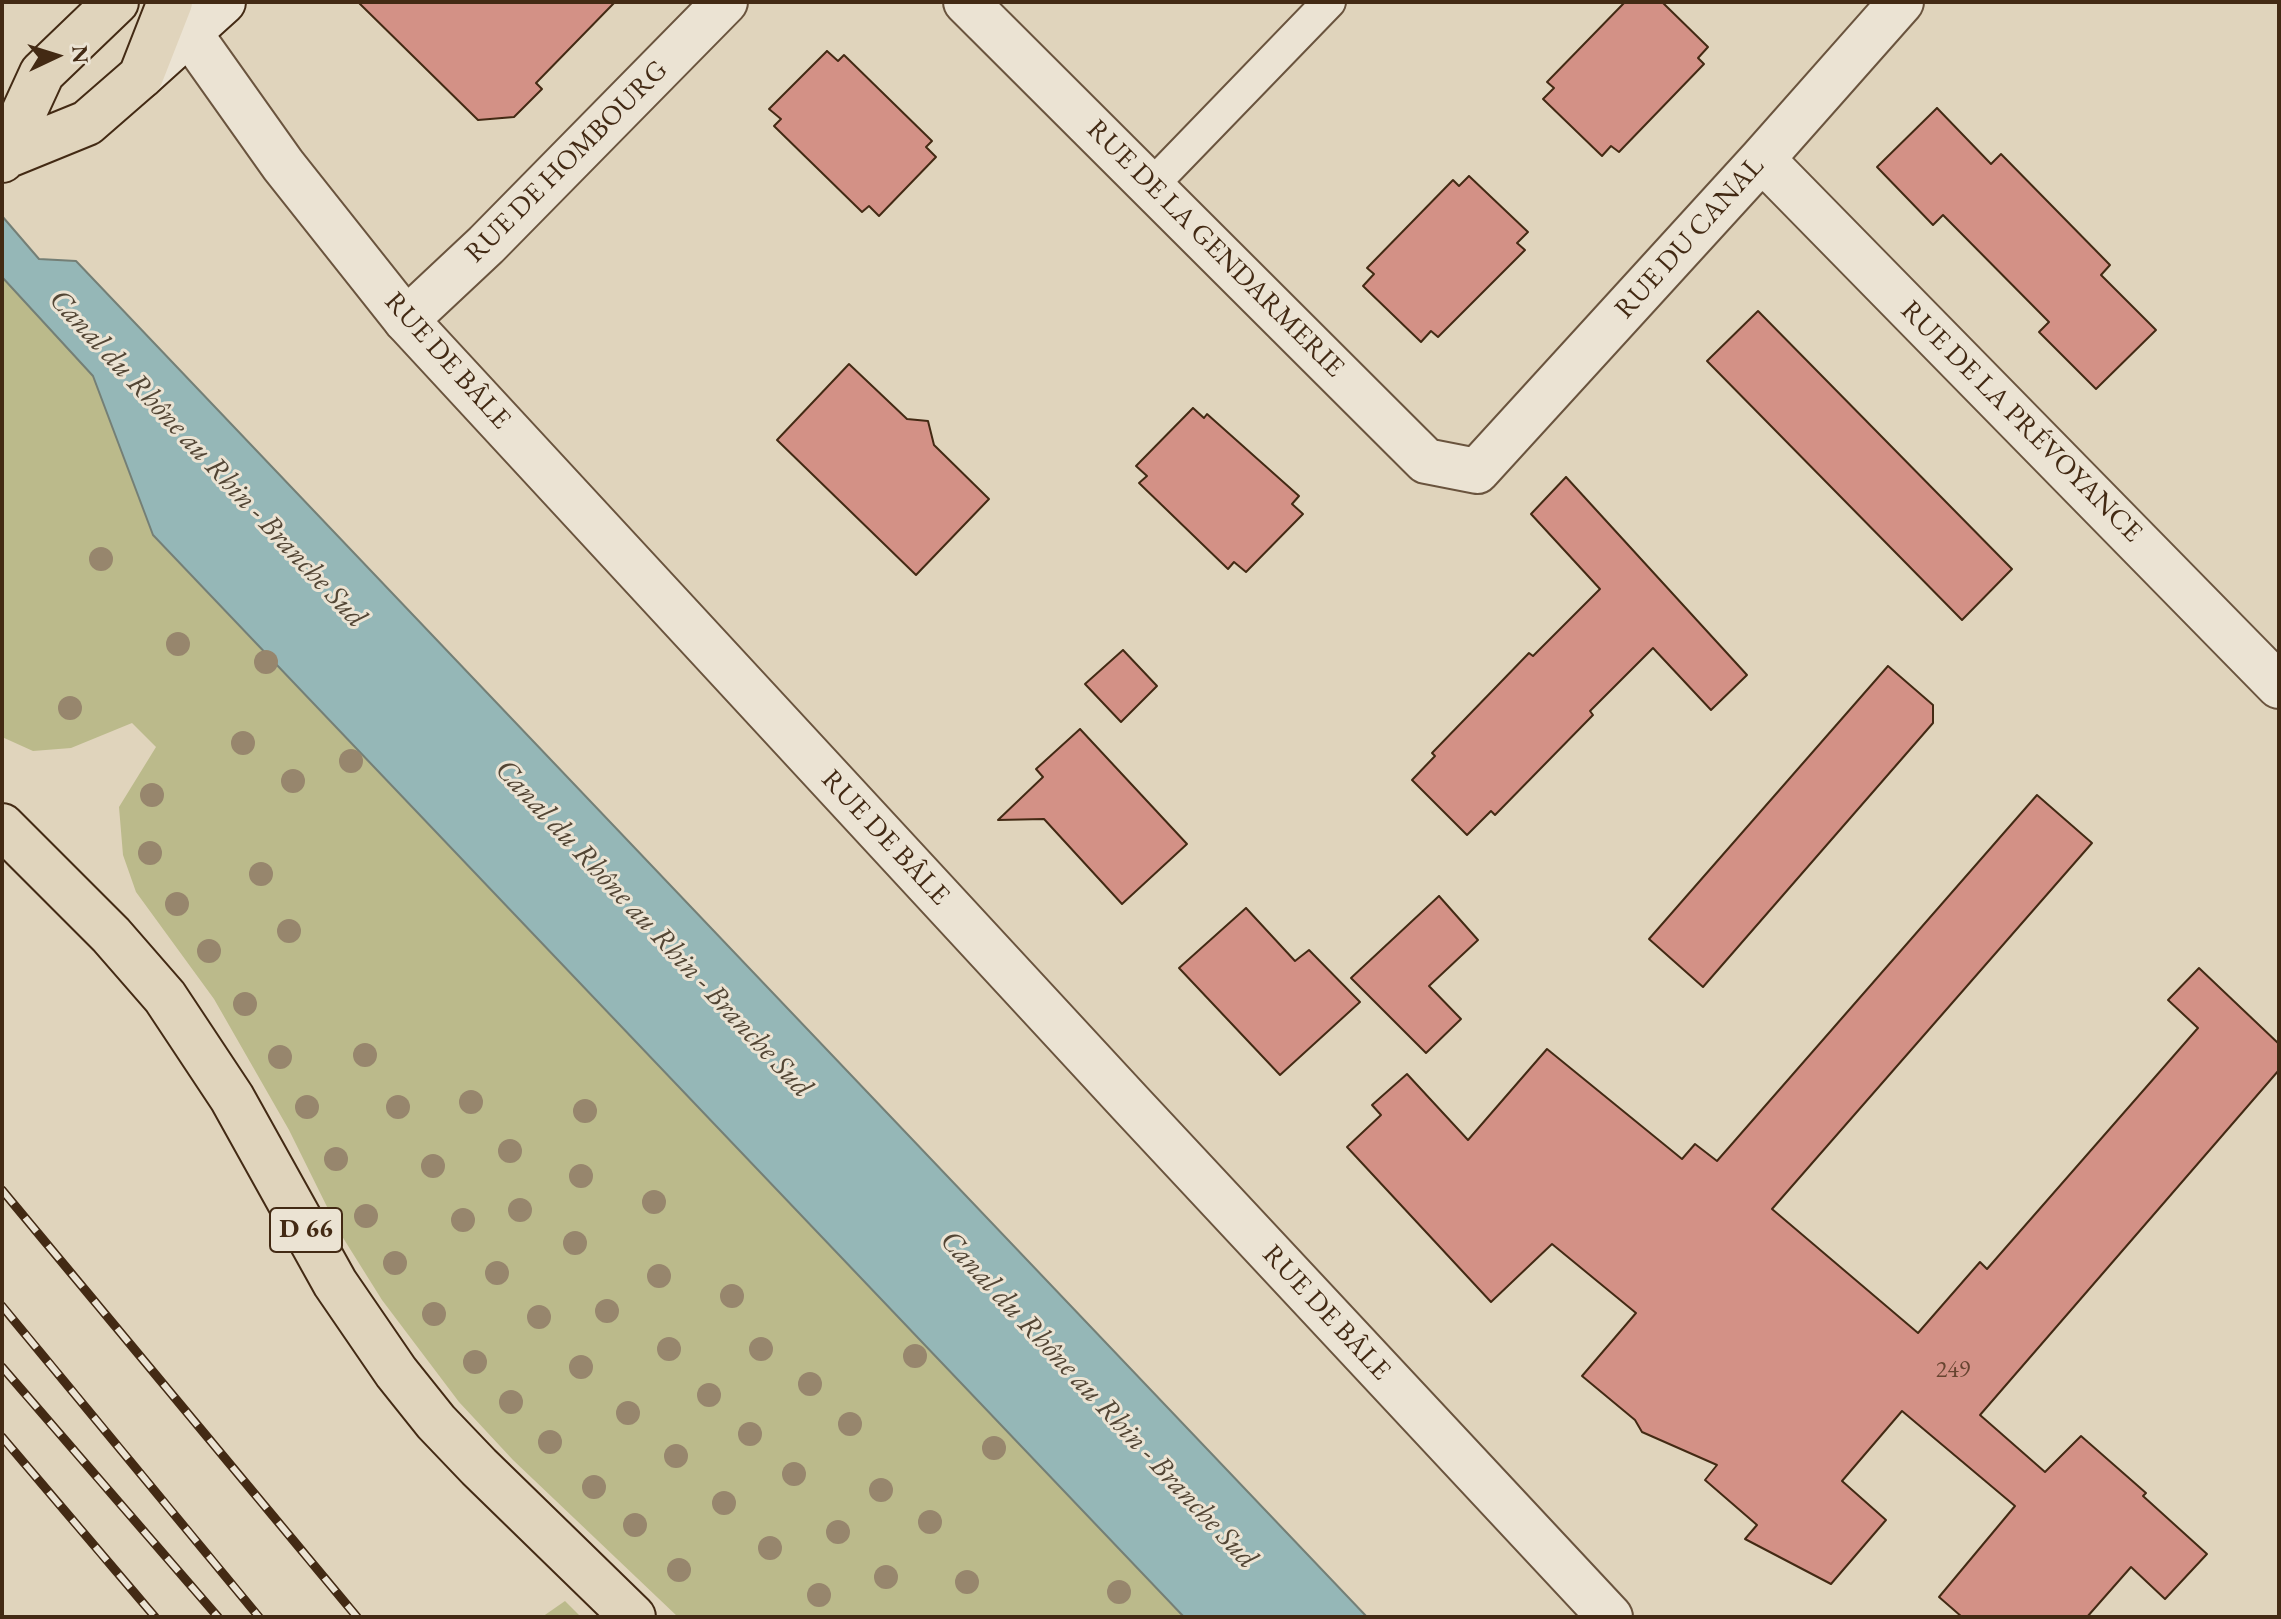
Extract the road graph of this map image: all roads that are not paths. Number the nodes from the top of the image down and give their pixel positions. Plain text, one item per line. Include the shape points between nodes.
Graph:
1 (116, 2) edge
2 (223, 2) edge
3 (725, 2) edge
4 (966, 2) edge
5 (1329, 2) edge
6 (1901, 2) edge
7 (180, 18) edge
8 (4, 158) edge
9 (1762, 159) junction
10 (1152, 185) junction
11 (406, 320) junction
12 (1477, 471) joint
13 (2279, 686) edge
14 (2, 826) edge
15 (633, 1617) edge
16 (1610, 1617) edge

1 - 8 main road via 42,73
2 - 7 street
3 - 11 street, RUE DE HOMBOURG
4 - 10 street, RUE DE LA GENDARMERIE
5 - 10 lane
6 - 9 street, RUE DU CANAL
7 - 8 main road via 141,76 87,123
7 - 11 street, RUE DE BÂLE via 283,165
9 - 12 street, RUE DU CANAL
9 - 13 street, RUE DE LA PRÉVOYANCE
10 - 12 street, RUE DE LA GENDARMERIE via 1426,461
11 - 16 street, RUE DE BÂLE
14 - 15 main road, D 66 via 165,997 232,1098 335,1283 396,1372 468,1456

